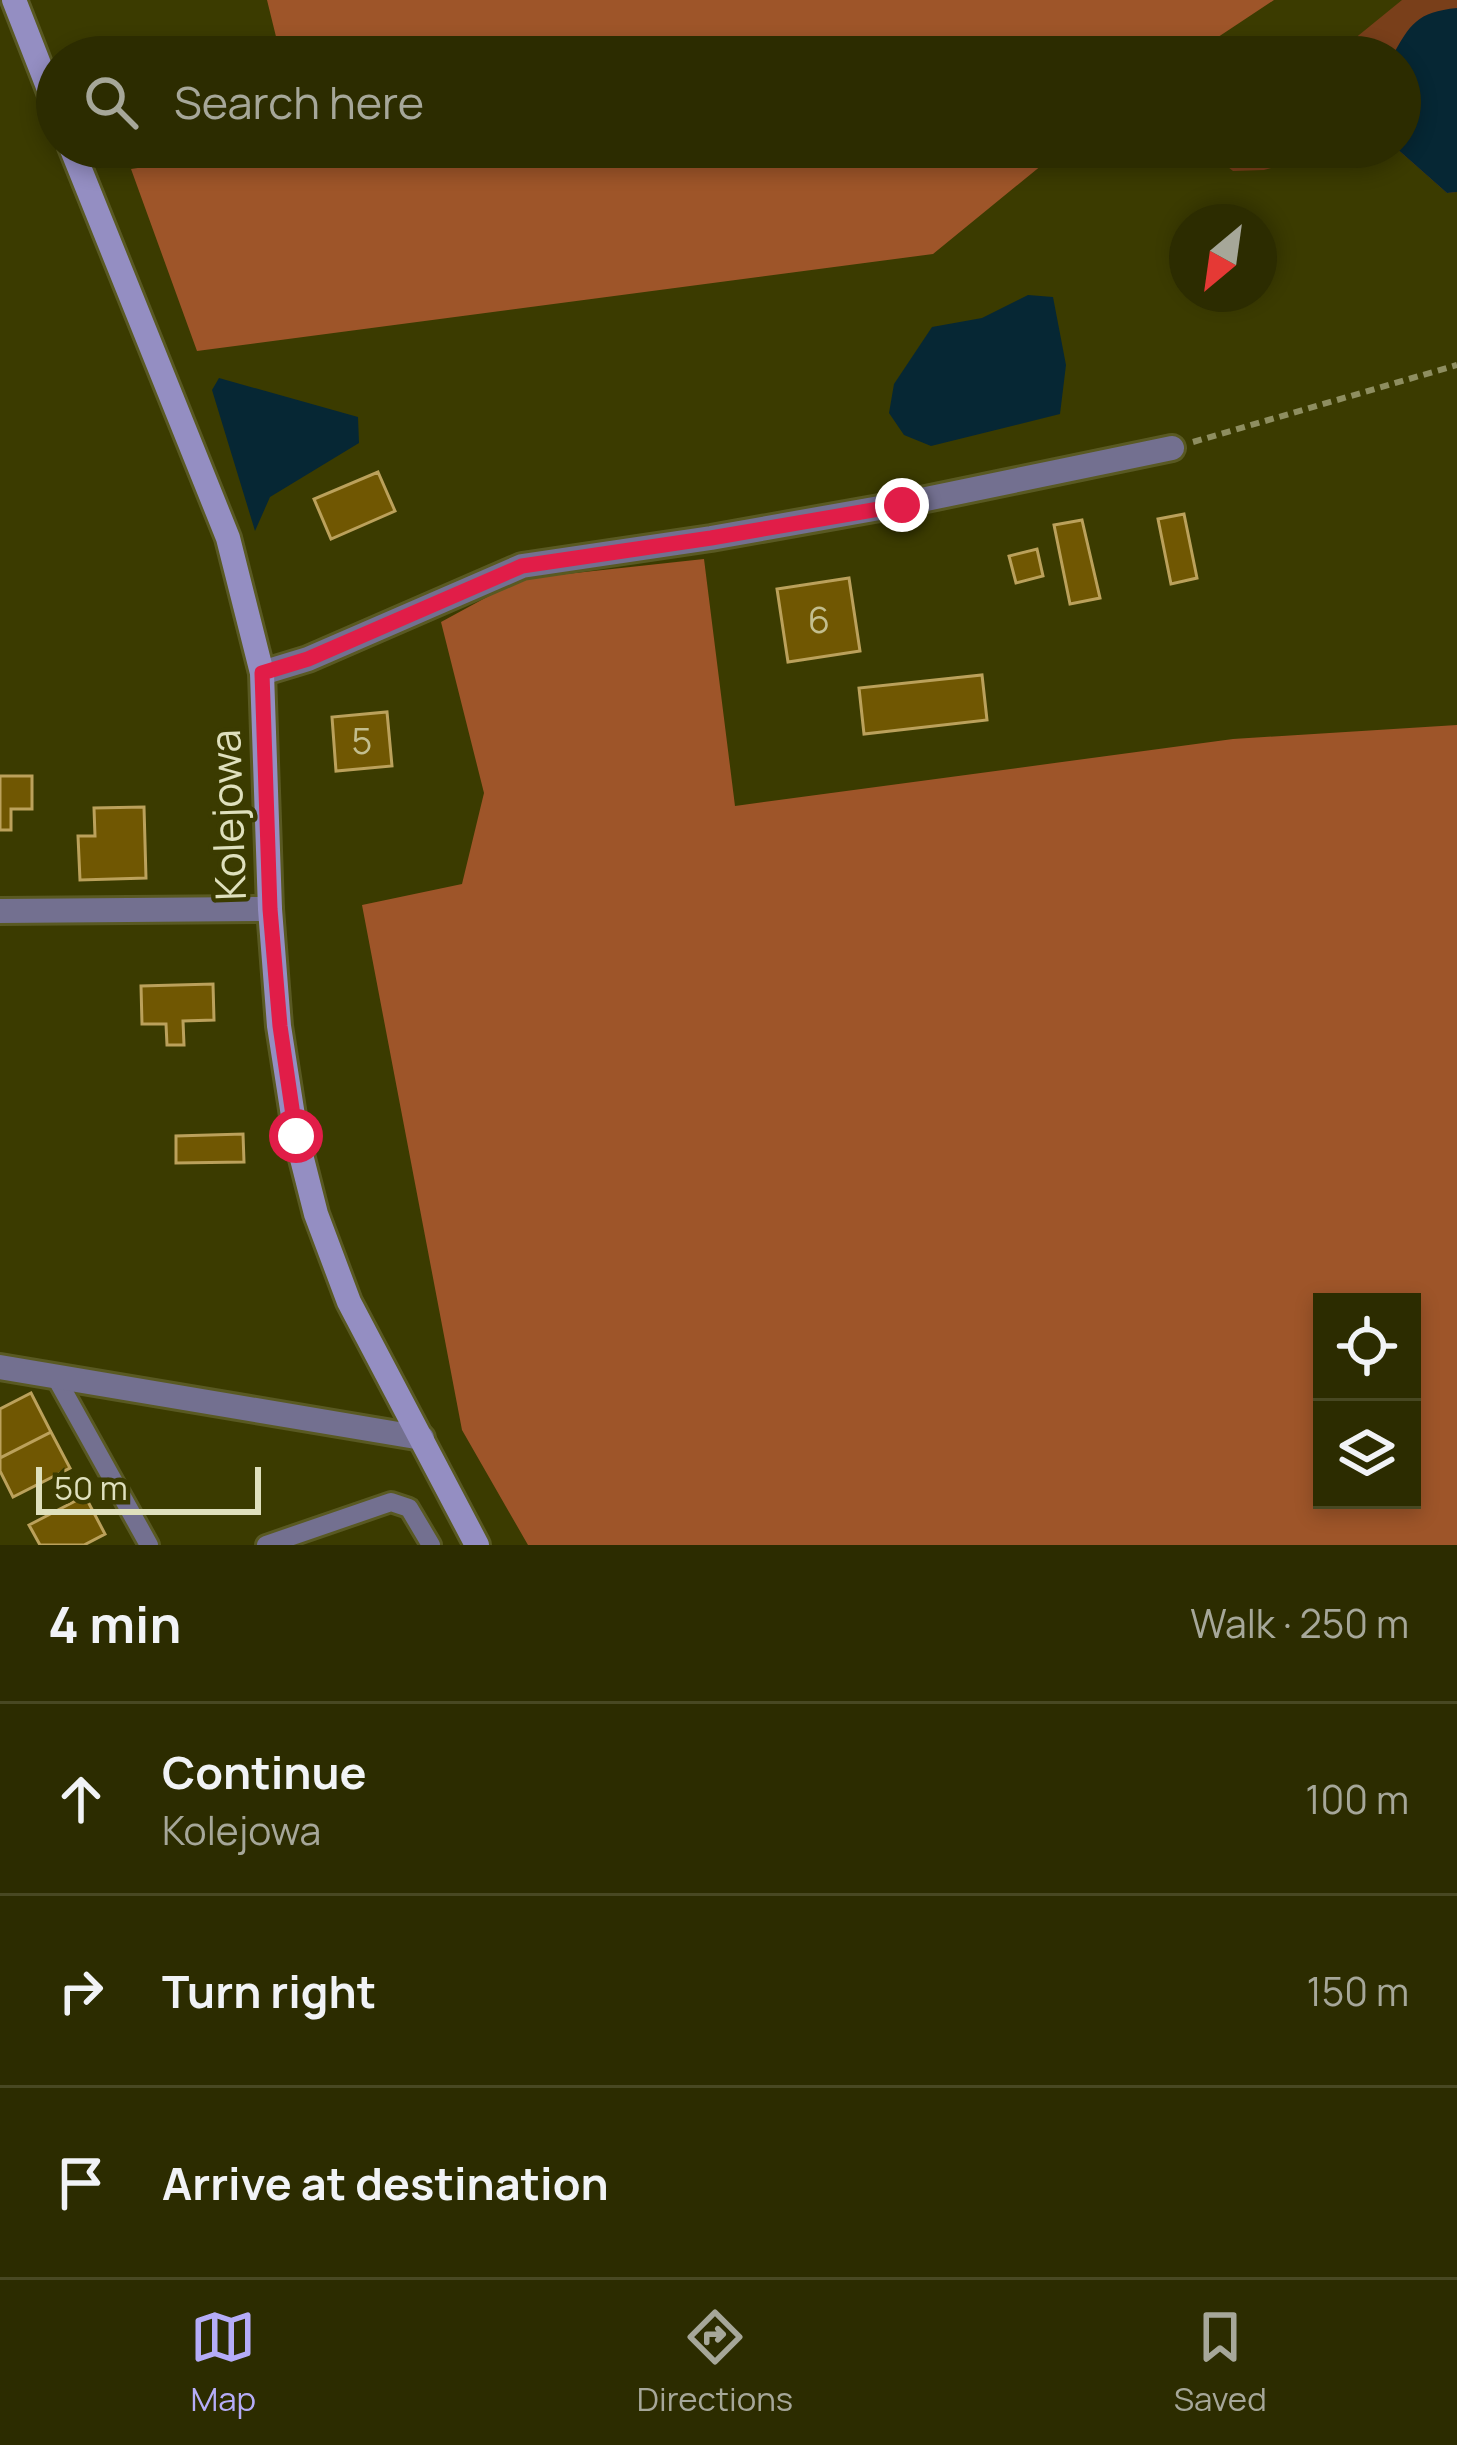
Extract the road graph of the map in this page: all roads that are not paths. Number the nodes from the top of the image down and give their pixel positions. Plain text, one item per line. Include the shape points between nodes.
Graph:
1 (14, 0) edge
2 (36, 56) edge
3 (79, 168) edge
4 (1172, 448) road end
5 (262, 673) junction
6 (270, 909) junction
7 (0, 911) edge
8 (0, 1366) edge
9 (55, 1376) junction
10 (422, 1438) junction
11 (148, 1545) edge
12 (266, 1545) edge
13 (430, 1545) edge
14 (477, 1545) edge

1 - 2 street
3 - 5 street, Kolejowa via 228,538
4 - 5 street via 902,505 522,566
5 - 6 street, Kolejowa
6 - 7 street
6 - 10 street, Kolejowa via 296,1136 316,1214 349,1302
8 - 9 street
9 - 10 street
9 - 11 lane
10 - 14 street, Kolejowa
12 - 13 lane via 391,1502 409,1508

